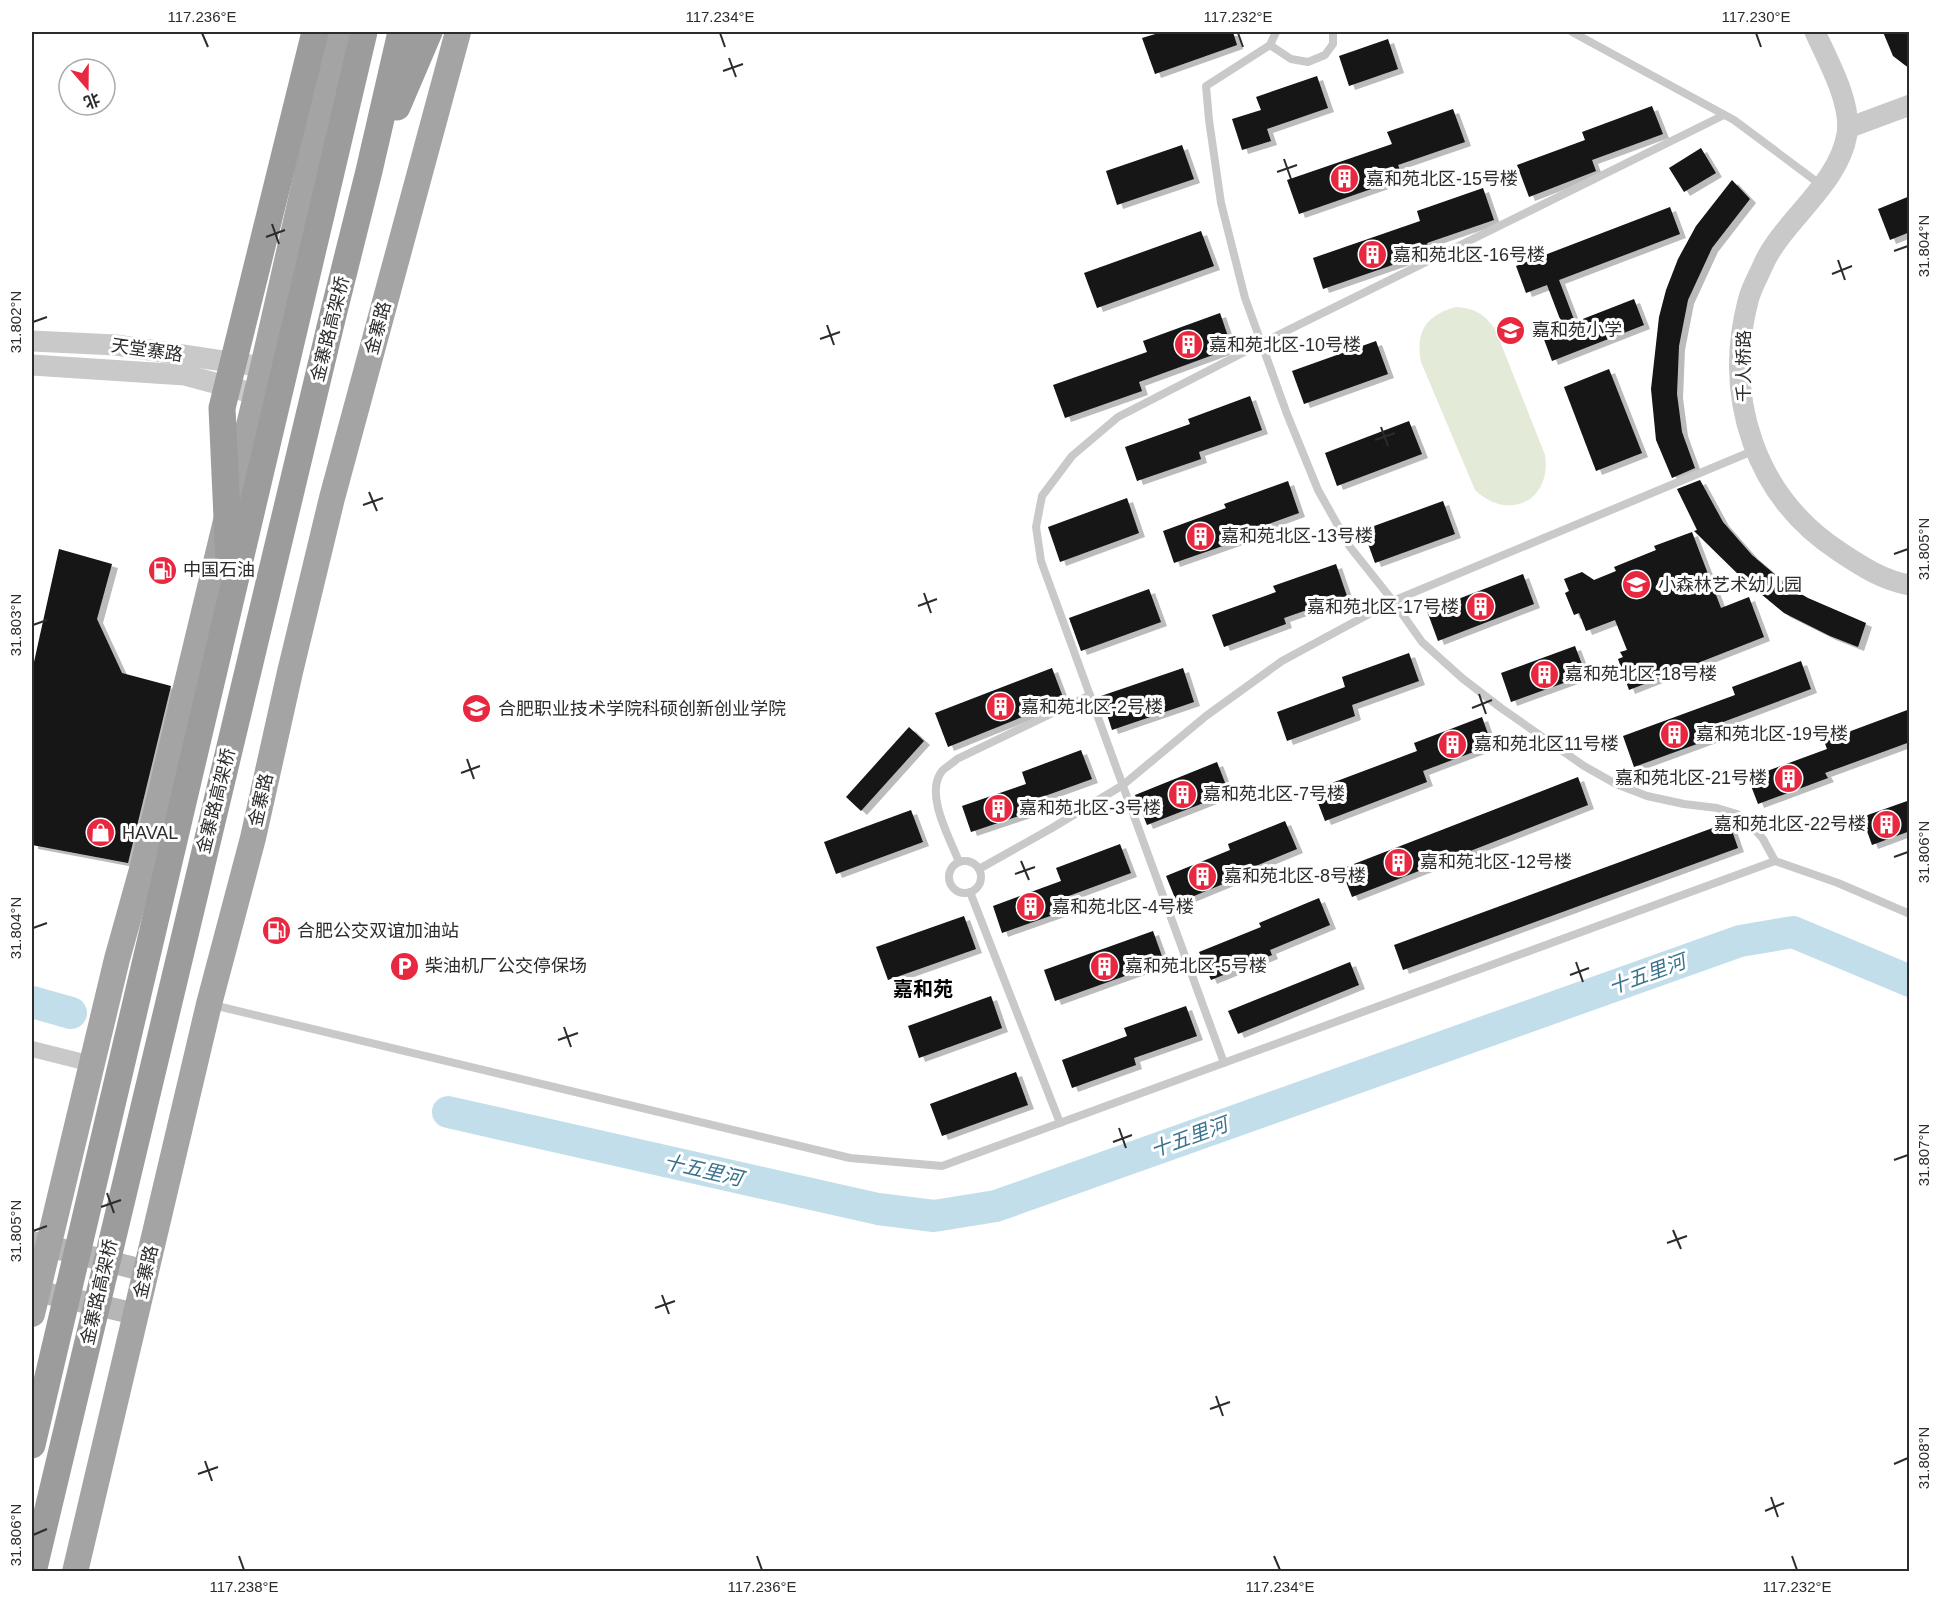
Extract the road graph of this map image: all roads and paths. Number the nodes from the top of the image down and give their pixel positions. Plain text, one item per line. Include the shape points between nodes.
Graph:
1 (315, 32) edge
2 (339, 32) edge
3 (364, 32) edge
4 (401, 32) edge
5 (429, 32) edge
6 (458, 32) edge
7 (1276, 32) edge
8 (1333, 32) edge
9 (1572, 32) edge
10 (1815, 32) edge
11 (1270, 45) junction
12 (1910, 105) edge
13 (1724, 115) junction
14 (1848, 128) junction
15 (369, 171) junction
16 (1822, 186) junction
17 (32, 341) edge
18 (1262, 343) junction
19 (32, 365) edge
20 (263, 367) junction
21 (256, 394) junction
22 (1755, 450) junction
23 (1910, 585) edge
24 (231, 596) junction
25 (1393, 601) junction
26 (1090, 695) junction
27 (1123, 785) junction
28 (1775, 861) junction
29 (959, 862) junction
30 (979, 869) junction
31 (970, 892) junction
32 (1910, 914) edge
33 (209, 1004) junction
34 (32, 1049) edge
35 (1224, 1063) junction
36 (92, 1064) junction
37 (1060, 1123) junction
38 (40, 1244) edge
39 (146, 1271) junction
40 (33, 1298) edge
41 (136, 1314) junction
42 (32, 1445) edge
43 (33, 1572) edge
44 (75, 1572) edge

1 - 24 highway via 222,408
2 - 20 main road
3 - 24 highway, 金寨路高架桥
4 - 15 highway, 金寨路高架桥
5 - 15 highway
6 - 33 main road, 金寨路 via 332,498 253,838
7 - 11 lane
8 - 11 lane via 1333,44 1325,55 1308,62 1292,59
9 - 13 lane
10 - 14 street, 千人桥路 via 1842,97
11 - 18 lane via 1206,86 1221,203 1245,298
12 - 14 street
13 - 16 lane
13 - 18 lane
14 - 16 street, 千人桥路 via 1840,158
15 - 43 highway, 金寨路高架桥
16 - 22 street, 千人桥路 via 1766,260 1749,299 1741,336 1740,373 1743,411
17 - 20 street, 天堂寨路 via 116,345
18 - 25 lane via 1318,490 1350,547
18 - 26 lane via 1119,417 1072,456 1042,496 1036,527 1041,561
19 - 21 street via 185,375
20 - 21 main road
21 - 36 main road
22 - 23 street, 千人桥路 via 1772,485 1806,525 1866,569
22 - 25 lane
24 - 42 highway, 金寨路高架桥
25 - 27 lane via 1282,662 1206,716
25 - 28 lane via 1422,642 1462,678 1584,766 1647,796 1737,814 1763,839
26 - 27 lane
26 - 29 lane via 957,759 943,770 936,782 935,795
27 - 30 lane
27 - 35 lane
28 - 32 lane
28 - 35 lane
29 - 30 lane via 972,862
29 - 31 lane via 952,866 949,882 956,891
30 - 31 lane via 979,885
31 - 37 lane
33 - 37 lane via 850,1158 942,1166
33 - 39 main road, 金寨路
34 - 36 street
35 - 37 lane
36 - 38 main road
38 - 39 main road
38 - 40 main road
39 - 41 main road, 金寨路
40 - 41 main road
41 - 44 main road, 金寨路

